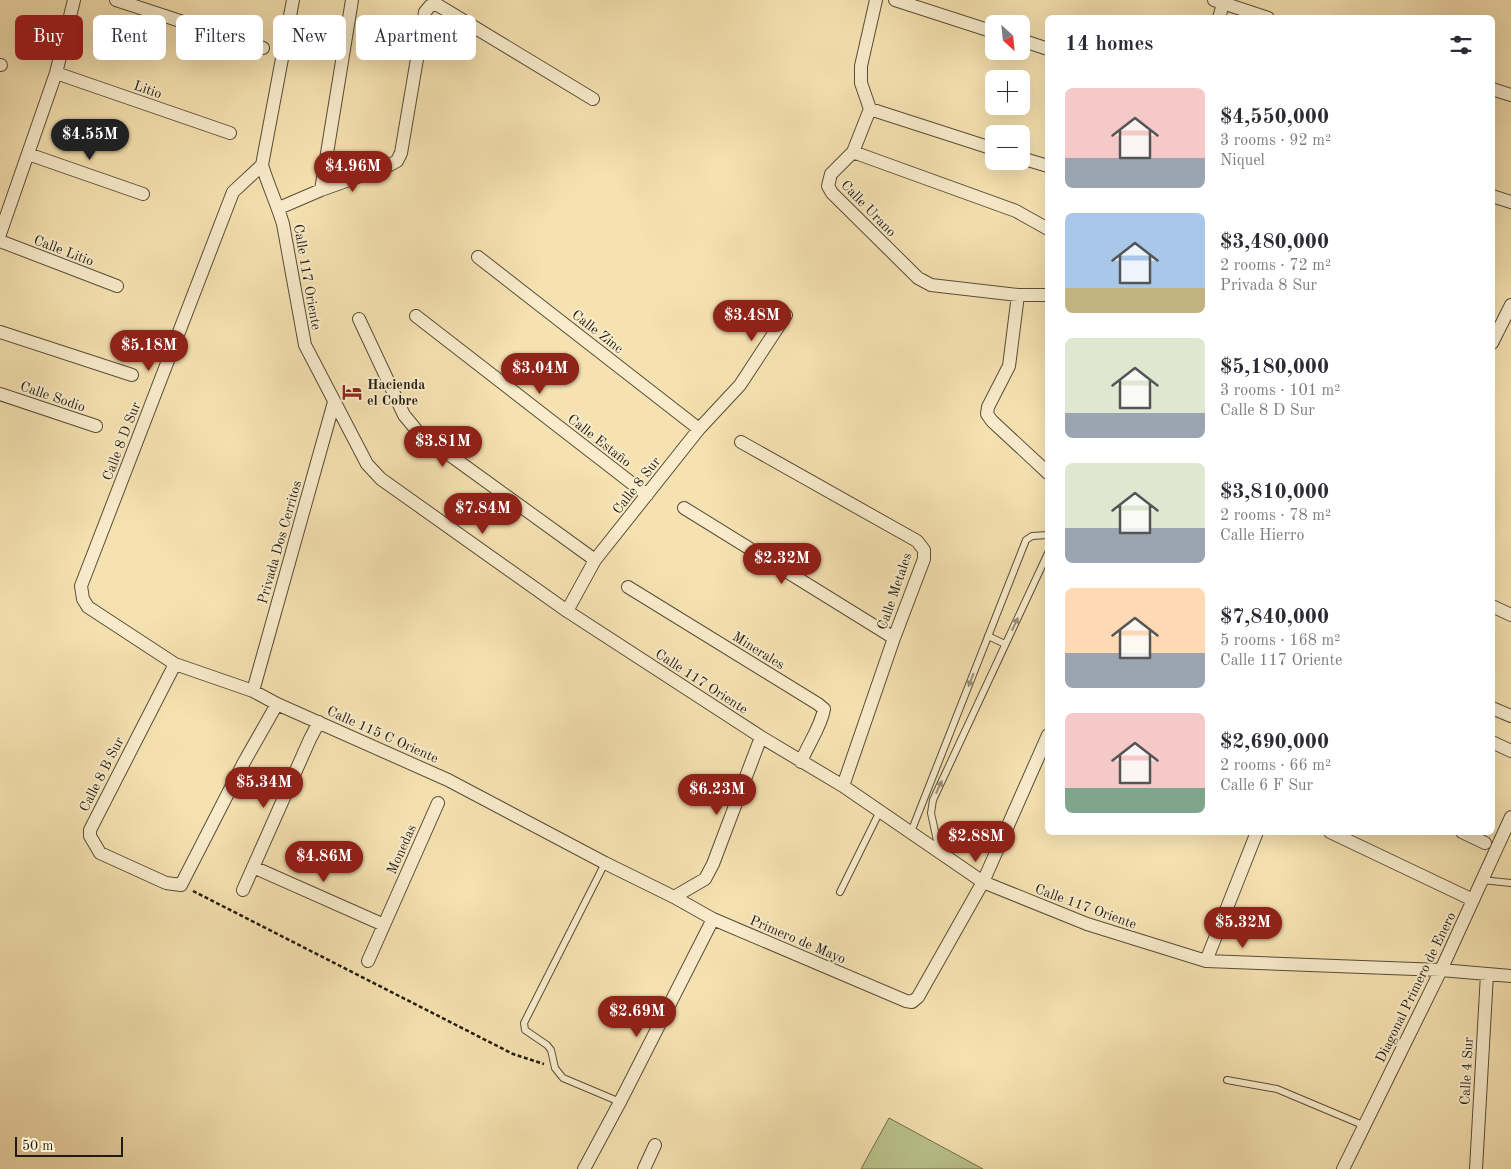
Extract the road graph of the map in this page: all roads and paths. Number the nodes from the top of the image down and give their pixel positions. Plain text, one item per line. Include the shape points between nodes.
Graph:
1 (74, 0) edge
2 (116, 0) edge
3 (294, 0) edge
4 (352, 0) edge
5 (876, 0) edge
6 (895, 0) edge
7 (1220, 1) edge
8 (1219, 15) edge
9 (1260, 15) edge
10 (176, 20) edge
11 (985, 29) edge
12 (1030, 43) edge
13 (1045, 48) edge
14 (56, 73) junction
15 (1495, 90) edge
16 (1511, 95) edge
17 (593, 99) dead end
18 (870, 109) junction
19 (230, 132) dead end
20 (985, 146) edge
21 (852, 152) junction
22 (28, 154) junction
23 (1030, 161) edge
24 (262, 165) junction
25 (1045, 165) edge
26 (321, 190) junction
27 (143, 194) dead end
28 (1495, 197) edge
29 (1511, 202) edge
30 (279, 208) junction
31 (1045, 227) edge
32 (0, 234) edge
33 (0, 241) edge
34 (478, 257) dead end
35 (117, 286) dead end
36 (1018, 295) junction
37 (1045, 295) edge
38 (1511, 305) edge
39 (786, 315) dead end
40 (416, 316) dead end
41 (359, 319) dead end
42 (0, 332) edge
43 (1495, 337) edge
44 (132, 375) dead end
45 (0, 394) edge
46 (334, 402) junction
47 (96, 426) dead end
48 (699, 429) junction
49 (741, 442) dead end
50 (1045, 470) edge
51 (647, 495) junction
52 (684, 508) dead end
53 (1045, 535) edge
54 (1045, 559) edge
55 (595, 560) junction
56 (628, 587) dead end
57 (83, 599) joint
58 (1495, 607) edge
59 (567, 611) junction
60 (1511, 615) edge
61 (988, 636) junction
62 (894, 638) junction
63 (1005, 644) junction
64 (175, 664) junction
65 (253, 691) junction
66 (277, 704) junction
67 (1495, 709) edge
68 (1511, 716) edge
69 (319, 722) junction
70 (952, 726) junction
71 (965, 731) junction
72 (762, 737) junction
73 (1045, 742) edge
74 (1495, 743) edge
75 (1511, 750) edge
76 (801, 762) junction
77 (843, 786) junction
78 (438, 803) dead end
79 (880, 811) junction
80 (1511, 817) edge
81 (911, 832) junction
82 (1256, 835) edge
83 (1336, 835) edge
84 (1468, 835) edge
85 (1485, 843) dead end
86 (939, 851) junction
87 (605, 863) junction
88 (253, 867) junction
89 (1482, 880) junction
90 (983, 882) junction
91 (1511, 883) edge
92 (180, 885) junction
93 (244, 890) dead end
94 (840, 892) dead end
95 (674, 897) junction
96 (1472, 900) junction
97 (713, 919) junction
98 (384, 925) junction
99 (368, 961) dead end
100 (1206, 961) junction
101 (1441, 970) junction
102 (1487, 974) junction
103 (1511, 976) edge
104 (555, 1068) junction
105 (1227, 1080) dead end
106 (620, 1102) junction
107 (1365, 1126) junction
108 (655, 1145) dead end
109 (584, 1169) edge
110 (644, 1169) edge
111 (1343, 1169) edge
112 (1476, 1169) edge

1 - 14 street
2 - 10 street
3 - 24 street, Calle 117 Oriente
4 - 26 street
5 - 18 street via 861,66 861,83
6 - 11 street
7 - 8 street
7 - 9 street
12 - 13 street
14 - 19 street, Litio
14 - 22 street
15 - 16 street
17 - 26 street via 436,4 430,6 425,12 397,161
18 - 20 street
18 - 21 street, Calle Urano
21 - 31 street via 1016,211
21 - 36 street, Calle Urano via 831,174 828,186 832,194 918,278 947,288
22 - 27 street
22 - 32 street
23 - 25 street
24 - 30 street, Calle 117 Oriente
24 - 57 street, Calle 8 D Sur via 233,192 81,586
26 - 30 street
28 - 29 street
30 - 46 street, Calle 117 Oriente via 305,345
33 - 35 street, Calle Litio
34 - 48 street, Calle Zinc
36 - 37 street, Calle Urano
36 - 50 street via 1009,366 987,414
38 - 43 street
39 - 48 street, Calle 8 Sur via 740,385
40 - 51 street, Calle Estaño
41 - 55 street via 410,424
42 - 44 street
45 - 47 street, Calle Sodio
46 - 59 street, Calle 117 Oriente via 367,464 381,479
46 - 65 street, Privada Dos Cerritos
48 - 51 street, Calle 8 Sur
49 - 62 street, Calle Metales via 917,541 924,550 924,559
51 - 55 street, Calle 8 Sur
52 - 62 street
53 - 61 lane via 1026,540
63 -> 54 lane
55 - 59 street, Calle 8 Sur
56 - 76 street, Minerales via 824,709
57 - 64 street, Calle 115 C Oriente via 88,608
58 - 60 street
59 - 72 street, Calle 117 Oriente
61 - 63 lane
61 -> 70 lane
62 - 77 street, Calle Metales
63 - 71 lane
64 - 65 street, Calle 115 C Oriente
64 - 92 street, Calle 8 B Sur via 90,830 90,836 100,853 166,883
65 - 66 street, Calle 115 C Oriente
66 - 69 street, Calle 115 C Oriente
66 - 92 street
67 - 68 street
69 - 87 street, Calle 115 C Oriente via 448,780
69 - 88 street
70 - 71 lane
70 - 81 lane
86 -> 71 lane via 931,806
72 - 76 street, Calle 117 Oriente
72 - 95 street via 714,864 705,879
73 - 90 street
74 - 75 street
76 - 77 street, Calle 117 Oriente
77 - 79 street, Calle 117 Oriente
78 - 98 street, Monedas
79 - 81 street, Calle 117 Oriente
79 - 94 lane
80 - 89 street, Diagonal Primero de Enero
81 - 86 street, Calle 117 Oriente
82 - 100 street
83 - 96 street
84 - 85 street
86 - 90 street, Calle 117 Oriente
87 - 95 street, Calle 115 C Oriente
87 - 104 lane via 524,1024 525,1030 551,1050
88 - 93 street
88 - 98 street
89 - 91 lane
89 - 96 street, Diagonal Primero de Enero
90 - 97 street, Primero de Mayo via 918,997 912,1002
90 - 100 street, Calle 117 Oriente via 1087,924
92 - 104 path via 513,1054
95 - 97 street, Primero de Mayo
96 - 101 street, Diagonal Primero de Enero
97 - 106 street
98 - 99 street, Monedas
100 - 101 street, Calle 117 Oriente
101 - 102 street, Calle 117 Oriente
101 - 107 street, Diagonal Primero de Enero
102 - 103 street, Calle 117 Oriente
102 - 112 street, Calle 4 Sur
104 - 106 lane via 563,1078
105 - 107 lane via 1277,1089
106 - 109 street
107 - 111 street, Diagonal Primero de Enero
108 - 110 street

